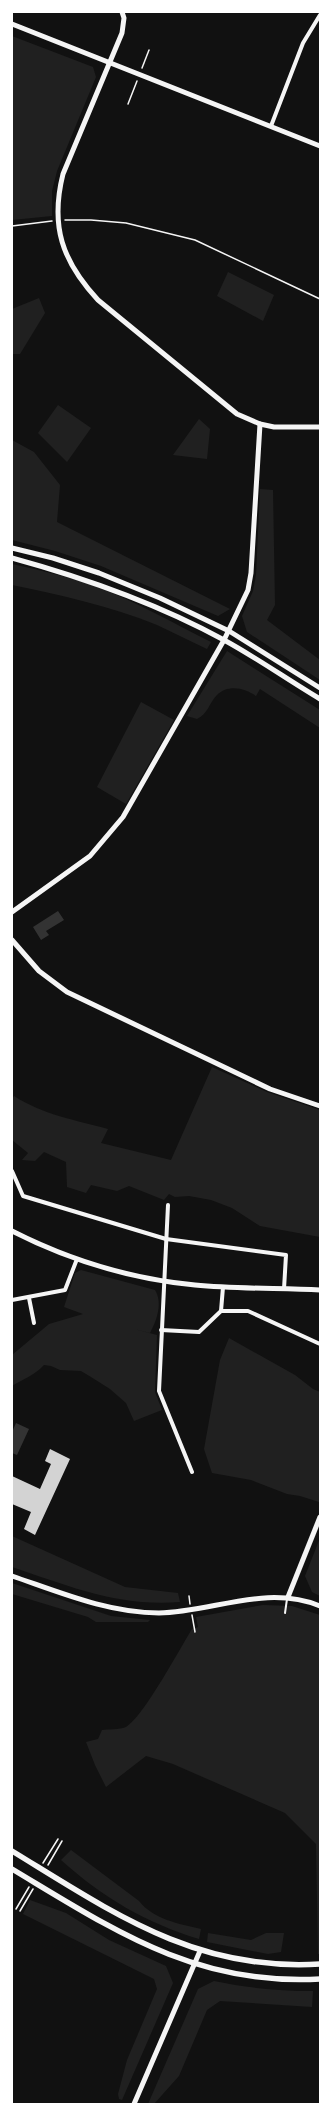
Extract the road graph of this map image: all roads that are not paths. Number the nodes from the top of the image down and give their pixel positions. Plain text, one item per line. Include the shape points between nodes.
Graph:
1 (122, 12) edge
2 (320, 15) edge
3 (12, 24) edge
4 (109, 62) junction
5 (271, 126) junction
6 (320, 146) edge
7 (260, 424) junction
8 (320, 428) edge
9 (12, 548) edge
10 (12, 558) edge
11 (229, 631) junction
12 (224, 640) junction
13 (320, 688) edge
14 (320, 699) edge
15 (12, 912) edge
16 (12, 940) edge
17 (320, 1106) edge
18 (12, 1171) edge
19 (168, 1205) dead end
20 (12, 1231) edge
21 (166, 1239) junction
22 (77, 1259) junction
23 (163, 1281) junction
24 (223, 1287) junction
25 (284, 1289) junction
26 (320, 1290) edge
27 (30, 1298) junction
28 (12, 1300) edge
29 (221, 1311) junction
30 (34, 1323) dead end
31 (161, 1330) junction
32 (320, 1344) edge
33 (192, 1472) dead end
34 (320, 1517) edge
35 (12, 1576) edge
36 (288, 1597) junction
37 (320, 1606) edge
38 (285, 1613) dead end
39 (12, 1851) edge
40 (12, 1869) edge
41 (200, 1951) junction
42 (320, 1964) edge
43 (194, 1965) junction
44 (320, 1979) edge
45 (134, 2104) edge

1 - 4 street via 122,33
2 - 5 street via 303,43
3 - 4 street
4 - 5 street
4 - 7 street via 60,185 57,218 64,251 81,281 98,300 230,410
5 - 6 street
7 - 8 street via 274,427
7 - 11 street via 252,574 248,590
9 - 11 street via 99,573 160,598
10 - 12 street via 95,583 155,607
11 - 12 street
11 - 13 street
12 - 14 street
12 - 15 street via 118,823 90,856
16 - 17 street via 39,971 67,992 270,1089
18 - 21 street via 23,1196
19 - 21 street
20 - 22 street
21 - 23 street
21 - 25 street via 286,1255
22 - 23 street via 131,1275
22 - 27 street via 65,1290
23 - 24 street
23 - 31 street
24 - 25 street
24 - 29 street
25 - 26 street
27 - 28 street
27 - 30 street
29 - 31 street via 199,1332
29 - 32 street via 248,1312
31 - 33 street via 159,1391
34 - 36 street
35 - 36 street via 96,1604 157,1613 184,1611 257,1597
36 - 37 street
36 - 38 lane
39 - 41 main road via 126,1920
40 - 43 main road via 118,1933
41 - 42 main road via 259,1962
41 - 43 street
43 - 44 main road via 258,1978
43 - 45 street

